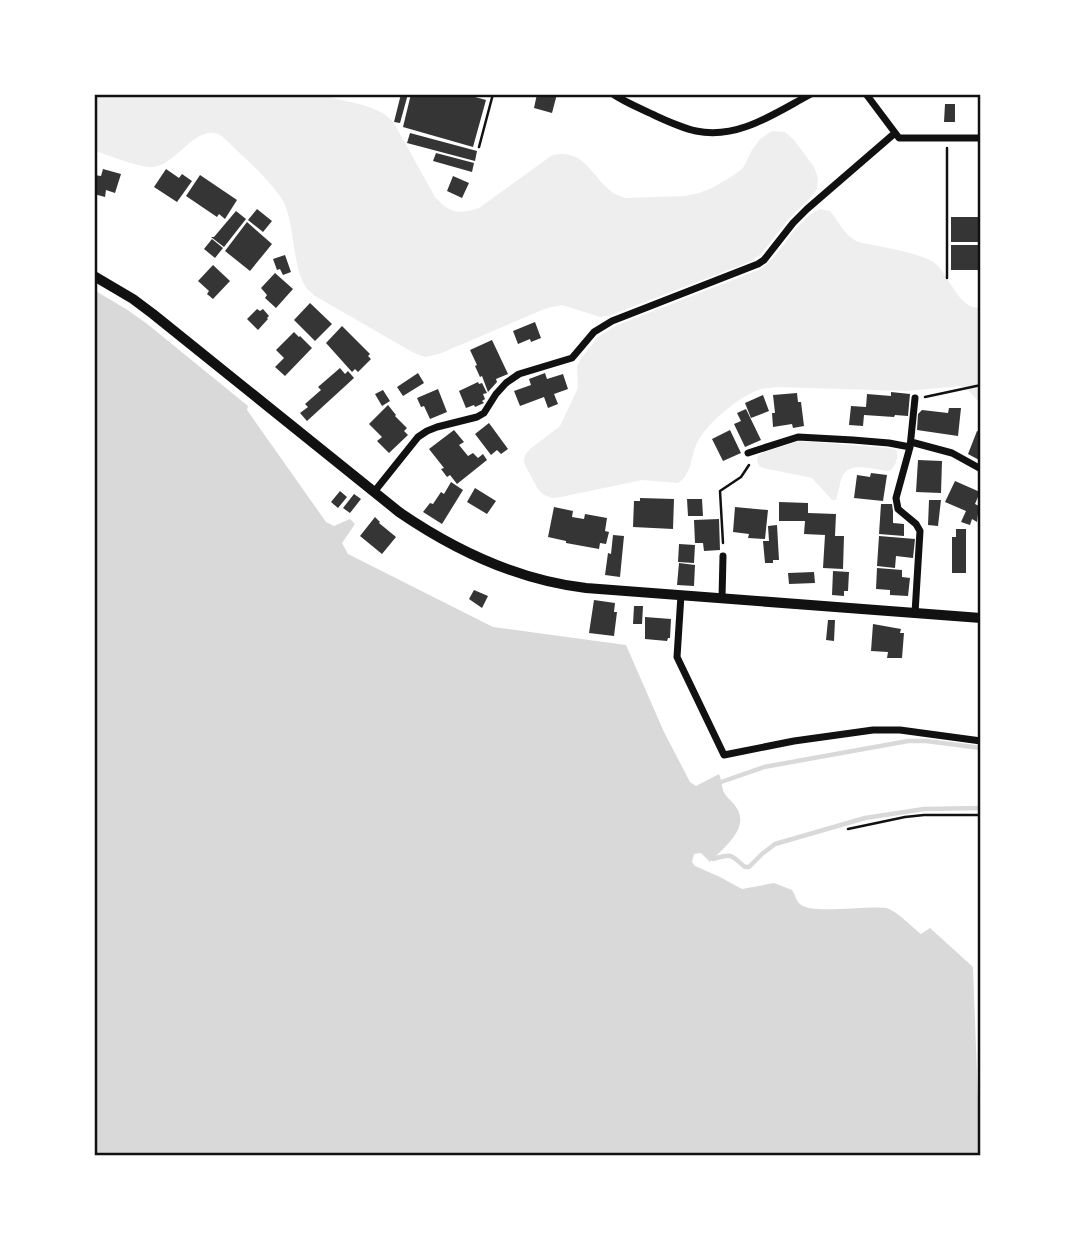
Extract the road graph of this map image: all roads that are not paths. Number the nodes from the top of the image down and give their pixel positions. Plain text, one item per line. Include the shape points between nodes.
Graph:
1 (612, 94) edge
2 (811, 94) edge
3 (866, 94) edge
4 (895, 133) junction
5 (981, 138) edge
6 (94, 276) edge
7 (915, 398) road end
8 (911, 445) junction
9 (748, 453) road end
10 (981, 469) edge
11 (374, 492) junction
12 (723, 556) road end
13 (681, 595) junction
14 (722, 598) junction
15 (915, 613) junction
16 (981, 618) edge
17 (830, 736) junction
18 (981, 741) edge
19 (831, 746) dead end

1 - 2 street via 681,127 714,133 747,128
3 - 4 street
4 - 5 street via 899,138
4 - 11 street via 807,209 764,260 612,321 594,332 572,358 519,374 477,417 418,437
6 - 11 main road via 153,314
7 - 8 street
8 - 9 street via 797,436
8 - 10 street via 952,453
8 - 15 street via 896,498 898,509 920,531
11 - 13 main road via 442,540 512,572 561,585
12 - 14 street
13 - 14 main road
13 - 17 street via 677,657 724,755
14 - 15 main road
15 - 16 main road
17 - 18 street via 887,730
17 - 19 street

